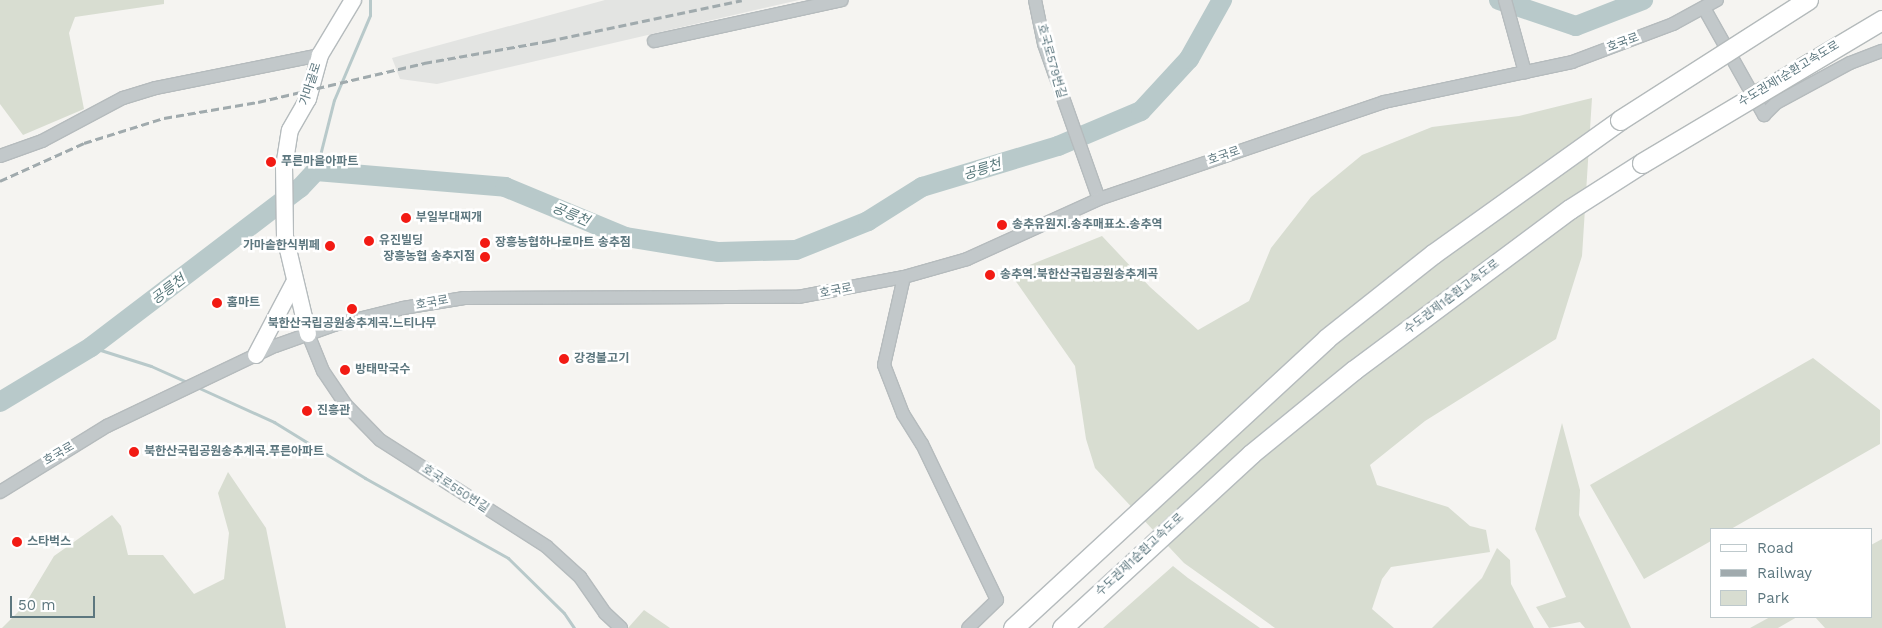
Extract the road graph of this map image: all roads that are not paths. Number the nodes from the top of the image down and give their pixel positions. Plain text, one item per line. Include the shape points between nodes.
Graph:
1 (842, 0) edge
2 (1035, 0) edge
3 (1506, 0) edge
4 (1717, 0) edge
5 (1808, 0) edge
6 (351, 1) edge
7 (1704, 8) junction
8 (1882, 20) edge
9 (654, 41) dead end
10 (1882, 51) edge
11 (320, 55) junction
12 (1525, 72) junction
13 (0, 156) edge
14 (1099, 199) junction
15 (904, 276) junction
16 (294, 284) junction
17 (308, 334) junction
18 (256, 355) junction
19 (0, 492) edge
20 (621, 628) edge
21 (968, 628) edge
22 (1013, 628) edge
23 (1062, 628) edge

1 - 9 street
2 - 14 street, 호국로579번길 via 1044,44
3 - 12 street
4 - 7 street, 호국로
5 - 22 highway, bridge via 1620,120 1433,254 1327,338
6 - 11 main road, 가마골로
7 - 10 street via 1764,116 1776,103 1850,63
7 - 12 street, 호국로 via 1673,24 1572,62
8 - 23 highway, 수도권제1순환고속도로, bridge via 1570,208 1354,370 1251,454
11 - 13 street via 156,88 123,98 42,141
11 - 16 main road, 가마골로 via 308,99 290,130 284,167 285,237
12 - 14 street, 호국로 via 1384,102
14 - 15 street, 호국로 via 967,259
15 - 17 street, 호국로 via 798,297 464,298 403,308
15 - 21 street via 884,364 903,414 922,444 997,600
16 - 17 main road
16 - 18 main road
17 - 18 street, 호국로
17 - 20 street, 호국로550번길 via 323,372 346,404 380,440 547,547 580,577 605,613
18 - 19 street, 호국로 via 107,426

